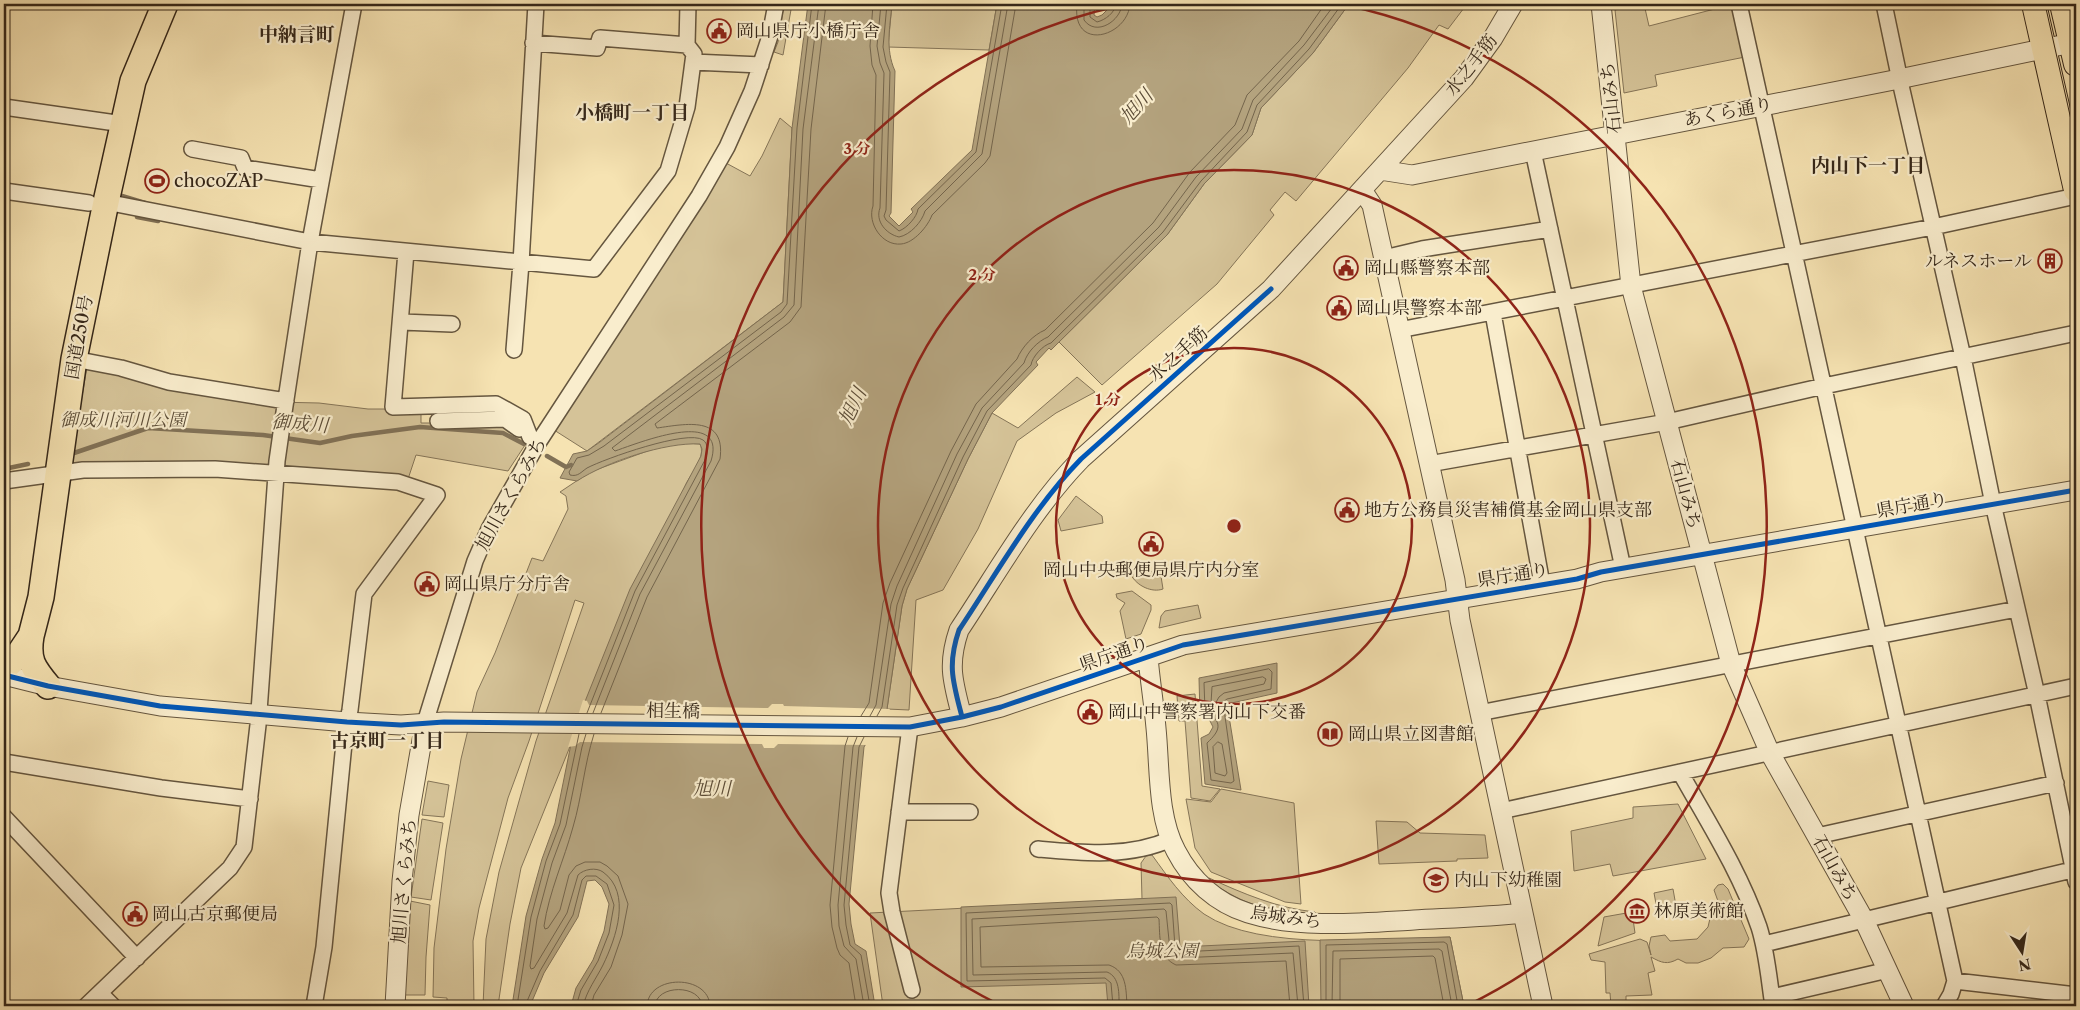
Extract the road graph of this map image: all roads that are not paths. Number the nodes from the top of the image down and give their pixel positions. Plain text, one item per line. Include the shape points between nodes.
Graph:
1 (149, 4) edge
2 (164, 4) edge
3 (354, 4) edge
4 (536, 4) edge
5 (688, 4) edge
6 (776, 4) edge
7 (1513, 4) edge
8 (1601, 4) edge
9 (1739, 4) edge
10 (1884, 4) edge
11 (2034, 4) edge
12 (2062, 4) edge
13 (533, 43) junction
14 (687, 45) junction
15 (2044, 49) junction
16 (2075, 50) edge
17 (693, 62) junction
18 (760, 65) junction
19 (1899, 79) junction
20 (1762, 105) junction
21 (4, 107) edge
22 (115, 123) junction
23 (1615, 135) junction
24 (192, 149) dead end
25 (1533, 151) junction
26 (1380, 170) junction
27 (321, 180) junction
28 (1362, 190) junction
29 (2076, 190) edge
30 (4, 191) edge
31 (2076, 196) edge
32 (98, 202) junction
33 (1933, 227) junction
34 (1550, 229) junction
35 (310, 242) junction
36 (406, 252) junction
37 (1794, 254) junction
38 (1384, 258) junction
39 (521, 263) junction
40 (1631, 286) junction
41 (1565, 299) junction
42 (1493, 313) junction
43 (402, 322) junction
44 (452, 324) dead end
45 (1400, 330) junction
46 (2076, 333) edge
47 (514, 350) dead end
48 (1963, 356) junction
49 (74, 359) junction
50 (1824, 386) junction
51 (286, 402) junction
52 (438, 422) dead end
53 (1667, 422) junction
54 (1594, 435) junction
55 (534, 440) junction
56 (1517, 449) junction
57 (1429, 464) junction
58 (277, 466) junction
59 (49, 475) junction
60 (4, 481) edge
61 (2076, 490) edge
62 (1992, 504) junction
63 (1854, 529) junction
64 (1703, 555) junction
65 (1623, 568) junction
66 (1542, 584) junction
67 (1457, 598) junction
68 (2017, 609) junction
69 (31, 636) junction
70 (1879, 637) junction
71 (4, 649) edge
72 (1148, 657) junction
73 (1731, 664) junction
74 (4, 668) edge
75 (4, 675) edge
76 (48, 686) junction
77 (2076, 686) edge
78 (2037, 695) junction
79 (1479, 713) junction
80 (258, 714) junction
81 (962, 717) junction
82 (347, 722) junction
83 (424, 723) junction
84 (1898, 724) junction
85 (906, 727) junction
86 (1770, 753) junction
87 (4, 762) edge
88 (1680, 772) junction
89 (2056, 783) junction
90 (250, 799) junction
91 (1501, 811) junction
92 (899, 812) junction
93 (970, 812) dead end
94 (1919, 813) junction
95 (4, 817) edge
96 (1817, 836) junction
97 (1171, 840) junction
98 (1038, 849) dead end
99 (2075, 874) edge
100 (1938, 902) junction
101 (1523, 913) junction
102 (1864, 920) junction
103 (1764, 944) junction
104 (138, 958) junction
105 (1888, 970) junction
106 (1955, 981) junction
107 (912, 990) dead end
108 (100, 993) junction
109 (2076, 995) edge
110 (1772, 1002) edge
111 (86, 1006) edge
112 (113, 1006) edge
113 (314, 1006) edge
114 (395, 1006) edge
115 (1543, 1006) edge
116 (1904, 1006) edge
117 (1944, 1006) edge

1 - 22 highway, 国道250号 via 118,77
2 - 22 highway, 国道250号
3 - 27 street
4 - 13 street
5 - 14 street
6 - 18 street, 旭川さくらみち
7 - 26 street, 水之手筋 via 1464,78
8 - 23 street, 石山みち
9 - 20 street
10 - 19 street
11 - 15 main road
12 - 16 main road
13 - 14 street via 597,48 600,38
13 - 39 street
14 - 17 street via 694,54
15 - 16 street, あくら通り
15 - 19 street, あくら通り
15 - 29 main road
17 - 18 street
17 - 39 street via 687,107 668,170 594,269
18 - 55 street, 旭川さくらみち via 727,147 698,196
19 - 20 street, あくら通り
19 - 33 street
20 - 23 street, あくら通り
20 - 37 street
21 - 22 street
22 - 32 highway, 国道250号
23 - 25 street, あくら通り
23 - 40 street, 石山みち
24 - 27 street via 241,158 245,168
25 - 26 street, あくら通り via 1412,175
25 - 34 street
26 - 28 street, 水之手筋
27 - 35 street
28 - 38 street via 1372,205
28 - 81 street, 水之手筋 via 1271,289 1066,474 959,630 952,649 952,669
30 - 32 street
31 - 33 street
32 - 35 street
32 - 49 highway, 国道250号
32 - 59 highway, 国道250号
33 - 37 street
33 - 48 street
34 - 38 street
34 - 41 street
35 - 36 street
35 - 51 street
36 - 39 street
36 - 43 street
37 - 40 street
37 - 50 street
38 - 45 street
39 - 47 street
40 - 41 street
40 - 53 street, 石山みち
41 - 42 street
41 - 54 street
42 - 45 street
42 - 56 street
43 - 44 street
43 - 55 street via 393,407 496,404 523,419
45 - 57 street
46 - 48 street
48 - 50 street
48 - 62 street
49 - 51 street via 169,382
49 - 59 highway, 国道250号
50 - 53 street
50 - 63 street
51 - 58 street
52 - 55 street via 505,419
53 - 54 street
53 - 64 street, 石山みち
54 - 56 street
54 - 65 street
55 - 83 street, 旭川さくらみち via 475,560
56 - 57 street
56 - 66 street
57 - 67 street
58 - 59 street via 83,470
58 - 80 street
58 - 82 street via 398,482 438,495 364,594
59 - 60 street
59 - 69 highway, 国道250号 via 41,597
59 - 71 highway, 国道250号 via 29,594
61 - 62 street, 県庁通り
62 - 63 street, 県庁通り
62 - 68 street
63 - 64 street, 県庁通り
63 - 70 street
64 - 65 street, 県庁通り
64 - 73 street, 石山みち
65 - 66 street, 県庁通り
66 - 67 street, 県庁通り
67 - 72 street, 県庁通り via 1183,645
67 - 79 street
68 - 70 street
68 - 78 street
69 - 74 highway, 国道250号 via 17,658
69 - 76 highway via 28,652 32,666
70 - 73 street
70 - 84 street
72 - 81 street, 県庁通り
72 - 97 street, 烏城みち via 1162,801
73 - 79 street
73 - 86 street, 石山みち
75 - 76 street, 相生橋
76 - 80 street, 相生橋 via 160,706
77 - 78 street
78 - 84 street
78 - 89 street
79 - 91 street
80 - 82 street, 相生橋
80 - 90 street
81 - 85 street, 県庁通り
82 - 83 street, 相生橋
82 - 113 street via 324,947
83 - 85 street, 相生橋
83 - 114 street, 旭川さくらみち via 402,881
84 - 86 street
84 - 94 street
85 - 92 street
86 - 88 street
86 - 96 street, 石山みち
87 - 90 street
88 - 91 street
88 - 103 street via 1735,870
89 - 94 street
89 - 99 street
90 - 104 street via 244,847 238,858
91 - 101 street
92 - 93 street
92 - 107 street via 889,893
94 - 96 street
94 - 100 street
95 - 104 street
96 - 102 street, 石山みち
97 - 98 street via 1132,852 1083,853
97 - 101 street, 烏城みち via 1185,866 1206,890 1231,906 1264,917 1350,923
99 - 100 street
100 - 102 street
100 - 106 street
101 - 115 street
102 - 103 street
102 - 105 street, 石山みち
103 - 110 street
104 - 108 street
105 - 110 street
105 - 116 street, 石山みち
106 - 109 street
106 - 117 street
108 - 111 street
108 - 112 street

